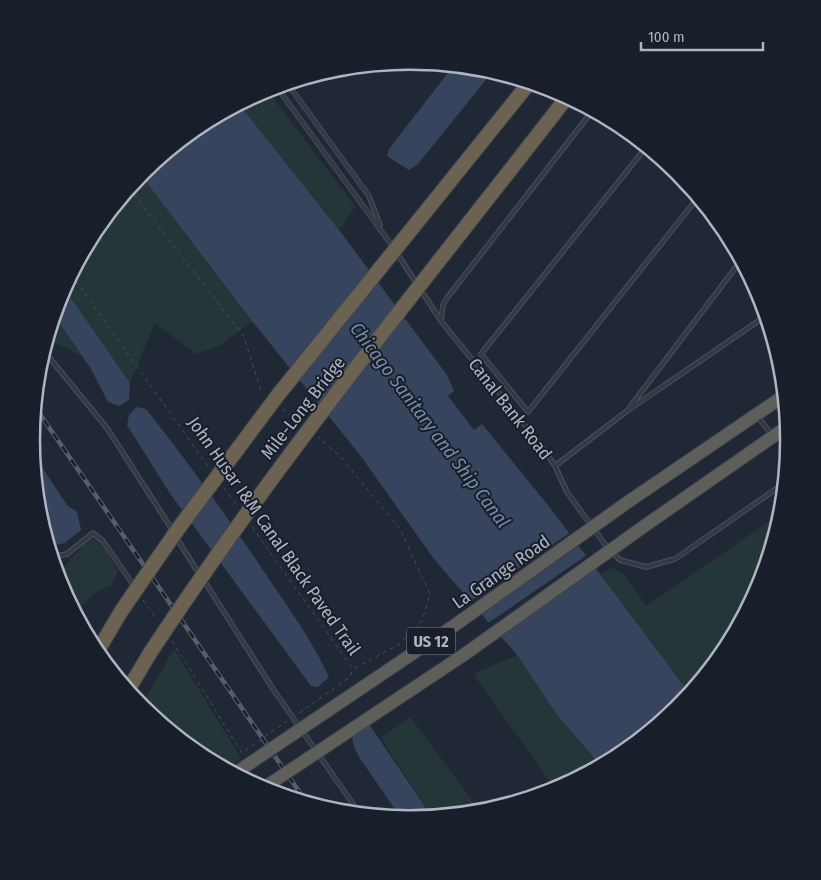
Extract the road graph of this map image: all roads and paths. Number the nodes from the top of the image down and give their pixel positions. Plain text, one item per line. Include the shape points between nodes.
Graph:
1 (525, 88) edge
2 (291, 89) edge
3 (281, 93) edge
4 (563, 103) edge
5 (589, 115) edge
6 (643, 152) edge
7 (134, 194) edge
8 (694, 202) edge
9 (381, 229) junction
10 (737, 266) edge
11 (76, 280) edge
12 (760, 319) edge
13 (441, 321) junction
14 (50, 358) edge
15 (268, 397) dead end
16 (779, 400) edge
17 (283, 409) dead end
18 (627, 411) junction
19 (757, 415) junction
20 (304, 426) dead end
21 (781, 431) edge
22 (312, 432) dead end
23 (773, 437) junction
24 (555, 466) junction
25 (211, 470) dead end
26 (222, 486) dead end
27 (778, 488) edge
28 (239, 510) dead end
29 (251, 525) dead end
30 (59, 556) edge
31 (132, 583) dead end
32 (142, 598) dead end
33 (163, 628) dead end
34 (168, 635) dead end
35 (101, 645) edge
36 (353, 669) junction
37 (132, 684) edge
38 (292, 717) junction
39 (241, 769) edge
40 (270, 783) edge
41 (354, 806) edge

1 - 35 highway, Mile-Long Bridge, bridge via 278,395 178,529
2 - 9 lane via 369,196
3 - 9 lane, Canal Bank Road
4 - 37 highway, Mile-Long Bridge, bridge via 287,459 203,573
5 - 13 lane via 447,298
6 - 8 lane via 482,354 528,412
7 - 15 path via 244,337 261,391
9 - 13 lane, Canal Bank Road
10 - 18 lane
11 - 25 path, John Husar I&M Canal Black Paved Trail
12 - 18 lane
13 - 24 lane, Canal Bank Road
14 - 38 lane via 107,428
16 - 19 highway, La Grange Road / US 12
17 - 20 path
18 - 24 lane
19 - 23 lane
19 - 39 highway, La Grange Road / US 12, bridge
21 - 23 highway, US 12
22 - 36 path, John Husar I&M Canal Black Paved Trail via 340,456 400,529 430,594 422,621 398,645
23 - 40 highway, US 12, bridge via 465,654
24 - 27 lane, Canal Bank Road via 567,492 604,544 620,560 646,567 675,560
26 - 28 path, John Husar I&M Canal Black Paved Trail
29 - 36 path, John Husar I&M Canal Black Paved Trail
30 - 31 lane via 68,554 93,533 103,541
32 - 33 path
34 - 38 path via 242,754
36 - 38 path via 350,677
38 - 41 lane

